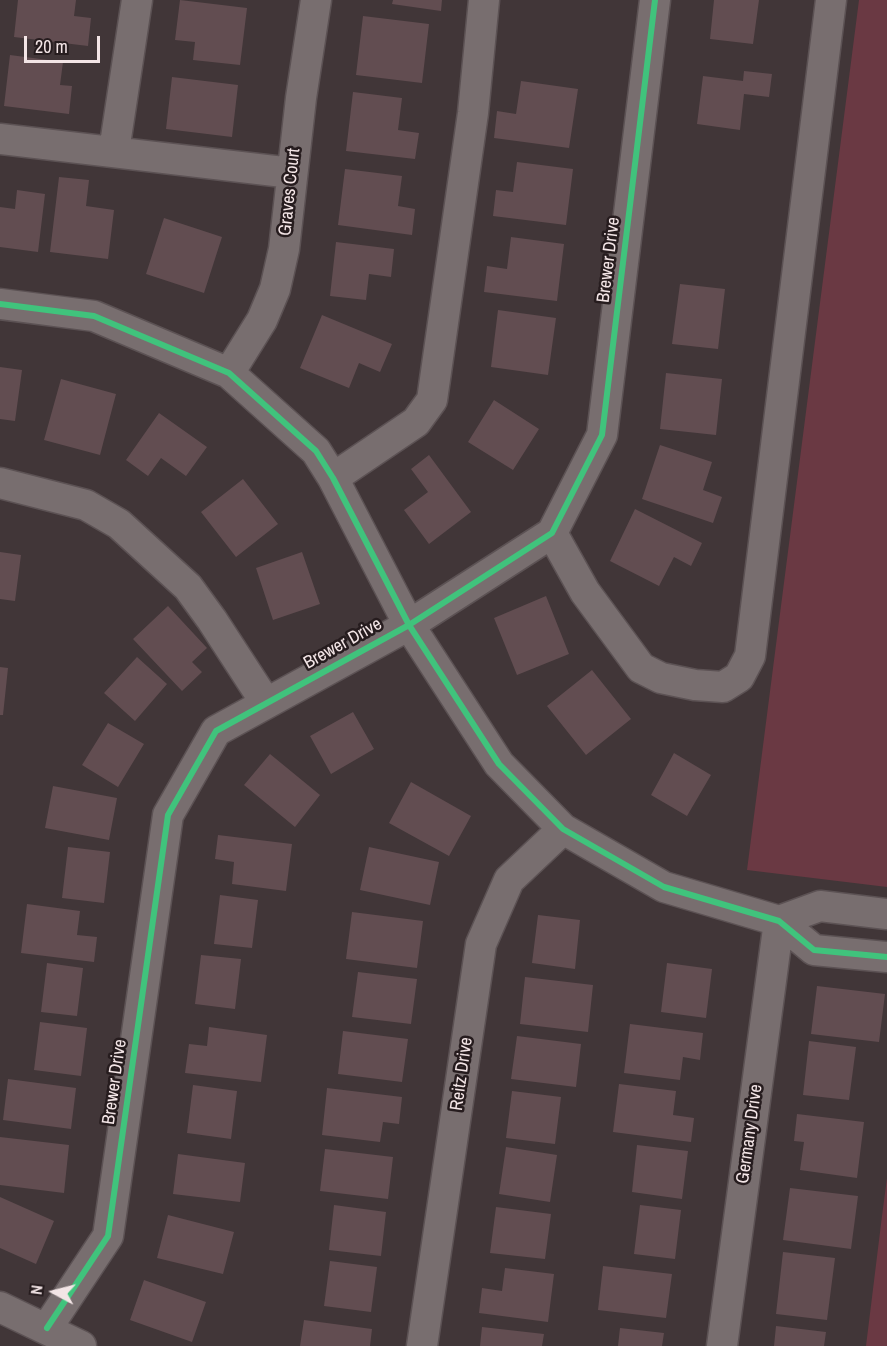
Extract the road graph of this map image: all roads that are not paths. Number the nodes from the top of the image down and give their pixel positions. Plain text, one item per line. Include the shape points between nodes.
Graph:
1 (137, 0) edge
2 (316, 0) edge
3 (484, 0) edge
4 (655, 0) edge
5 (831, 0) edge
6 (0, 139) edge
7 (114, 151) junction
8 (292, 173) junction
9 (0, 304) edge
10 (230, 373) junction
11 (333, 478) junction
12 (0, 483) edge
13 (552, 533) junction
14 (409, 625) junction
15 (266, 703) junction
16 (563, 829) junction
17 (887, 914) edge
18 (779, 921) junction
19 (887, 957) edge
20 (0, 1307) edge
21 (47, 1328) junction
22 (81, 1346) edge
23 (422, 1346) edge
24 (722, 1346) edge

1 - 7 street
2 - 8 street, Graves Court
3 - 11 street via 473,113 432,400 416,422
4 - 13 street, Brewer Drive via 603,435
5 - 13 street via 750,657 739,677 723,687 695,685 661,678 641,668 585,592
6 - 7 street
7 - 8 street
8 - 10 street, Graves Court via 284,249 275,289 262,320
9 - 10 street via 94,316
10 - 11 street via 316,452
11 - 14 street
12 - 15 street via 86,505 119,524 188,587
13 - 14 street, Brewer Drive
14 - 15 street, Brewer Drive
14 - 16 street via 499,764
15 - 21 street, Brewer Drive via 216,731 168,815 108,1236
16 - 18 street via 664,887
16 - 23 street, Reitz Drive via 509,880 481,944
17 - 18 street via 820,906
18 - 19 street via 814,950
18 - 24 street, Germany Drive
20 - 21 street
21 - 22 street

